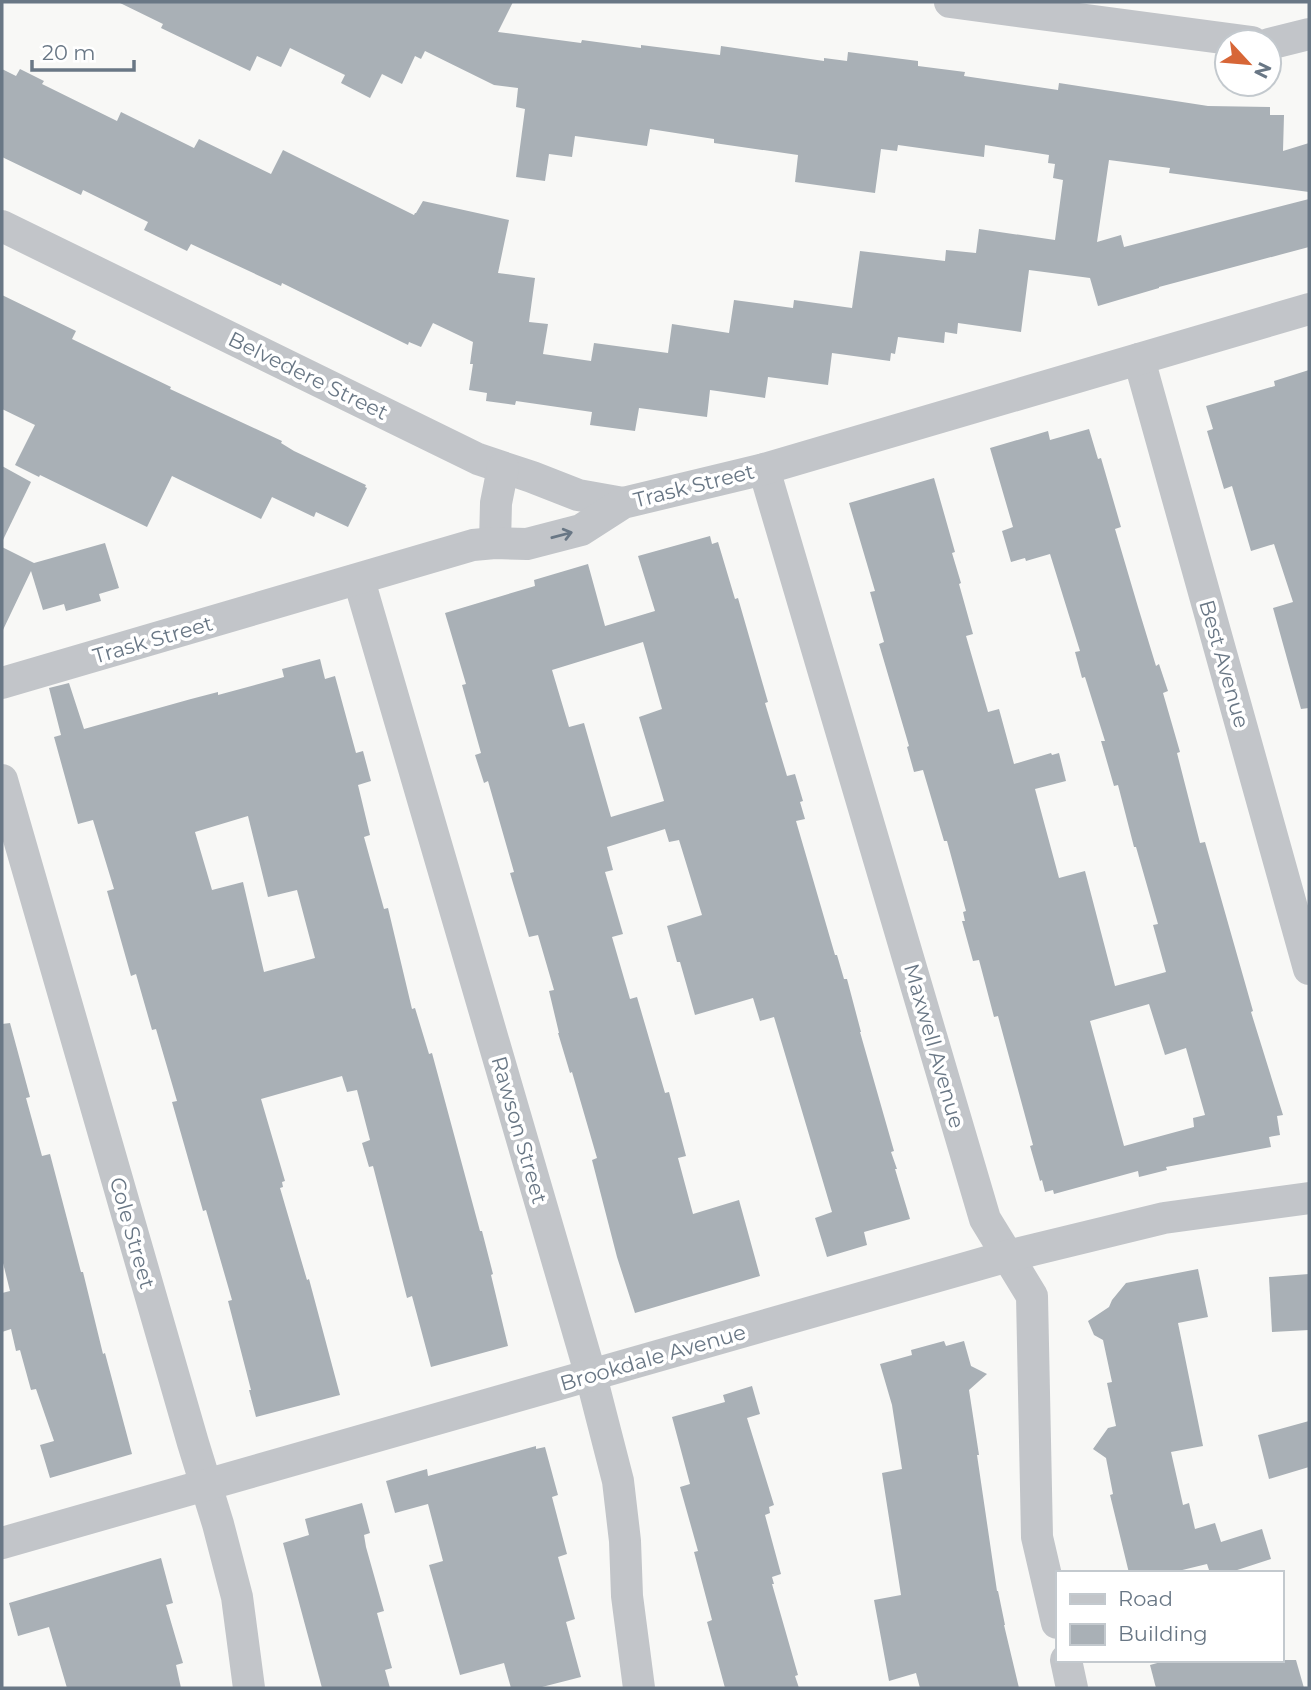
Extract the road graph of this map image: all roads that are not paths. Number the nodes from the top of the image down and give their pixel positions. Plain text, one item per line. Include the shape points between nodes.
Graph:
1 (950, 2) edge
2 (1309, 34) edge
3 (1213, 37) edge
4 (1283, 40) edge
5 (2, 226) edge
6 (1309, 309) edge
7 (1139, 359) junction
8 (503, 468) junction
9 (764, 469) junction
10 (623, 503) junction
11 (495, 543) junction
12 (359, 580) junction
13 (2, 684) edge
14 (2, 780) edge
15 (1309, 969) edge
16 (1309, 1198) edge
17 (1007, 1256) junction
18 (591, 1376) junction
19 (206, 1486) junction
20 (2, 1543) edge
21 (1056, 1619) edge
22 (1066, 1662) edge
23 (249, 1688) edge
24 (639, 1688) edge
25 (1072, 1688) edge

1 - 3 street
2 - 4 street
5 - 8 street, Belvedere Street
6 - 7 street, Trask Street
7 - 9 street, Trask Street
7 - 15 street, Best Avenue
8 - 10 street, Belvedere Street via 578,495
8 - 11 street
9 - 10 street, Trask Street
9 - 17 street, Maxwell Avenue via 985,1219
11 -> 10 street, Trask Street via 527,544 581,530
11 - 12 street, Trask Street via 473,545
12 - 13 street, Trask Street
12 - 18 street, Rawson Street
14 - 19 street, Cole Street
16 - 17 street, Brookdale Avenue via 1164,1218
17 - 18 street, Brookdale Avenue
17 - 21 street, Maxwell Avenue via 1032,1296 1037,1537
18 - 19 street, Brookdale Avenue
18 - 24 street, Rawson Street via 618,1481
19 - 20 street, Brookdale Avenue
19 - 23 street, Cole Street via 237,1597
22 - 25 street

